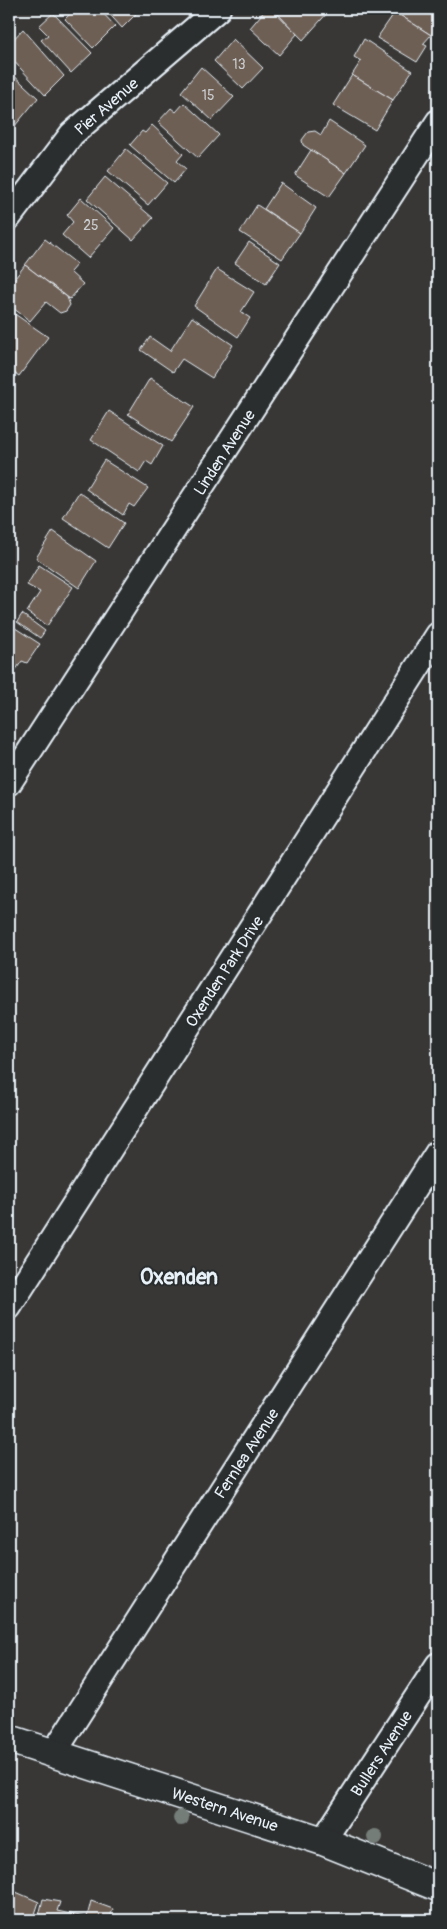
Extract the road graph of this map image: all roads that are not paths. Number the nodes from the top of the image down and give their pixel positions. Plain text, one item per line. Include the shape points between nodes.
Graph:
1 (218, 9) edge
2 (438, 122) edge
3 (9, 217) edge
4 (438, 635) edge
5 (9, 783) edge
6 (438, 1152) edge
7 (9, 1307) edge
8 (438, 1666) edge
9 (9, 1739) edge
10 (53, 1754) junction
11 (324, 1840) junction
12 (438, 1887) edge

1 - 3 street, Pier Avenue via 72,134
2 - 5 street, Linden Avenue
4 - 7 street, Oxenden Park Drive
6 - 10 street, Fernlea Avenue
8 - 11 street, Bullers Avenue
9 - 10 street, Western Avenue
10 - 11 street, Western Avenue
11 - 12 street, Western Avenue

